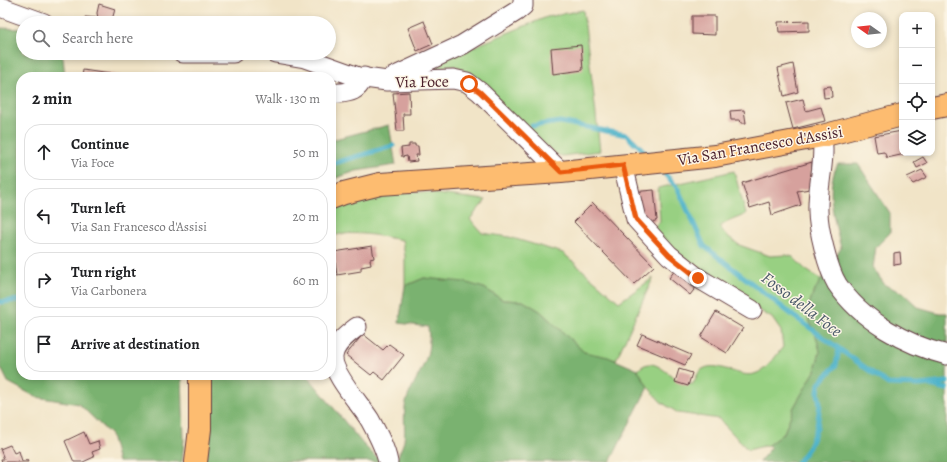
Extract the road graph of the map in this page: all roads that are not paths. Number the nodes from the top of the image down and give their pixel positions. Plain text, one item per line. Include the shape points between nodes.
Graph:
1 (524, 0) edge
2 (0, 7) edge
3 (25, 16) edge
4 (311, 60) edge
5 (364, 77) junction
6 (387, 81) junction
7 (336, 93) edge
8 (947, 105) edge
9 (935, 107) edge
10 (899, 116) edge
11 (822, 136) junction
12 (623, 165) junction
13 (561, 172) junction
14 (336, 196) edge
15 (752, 310) dead end
16 (358, 327) dead end
17 (336, 346) edge
18 (947, 355) edge
19 (336, 369) edge
20 (200, 380) edge
21 (196, 462) edge
22 (388, 462) edge

1 - 6 street via 523,6 517,11 462,44 436,58 400,72
2 - 3 street
4 - 5 street, Via Foce
5 - 6 street, Via Foce
5 - 7 street via 358,88
6 - 13 street, Via Foce via 453,79 467,82
8 - 9 main road
10 - 11 main road, Via San Francesco d'Assisi
11 - 12 main road, Via San Francesco d'Assisi via 715,156
11 - 18 street via 824,149 818,213 824,247 837,283 862,312 890,331 915,345
12 - 13 main road, Via San Francesco d'Assisi
12 - 15 street via 636,219 669,255 698,278
13 - 14 main road, Via San Francesco d'Assisi via 380,184
16 - 17 street
19 - 22 street via 369,420 386,452
20 - 21 main road via 200,429

